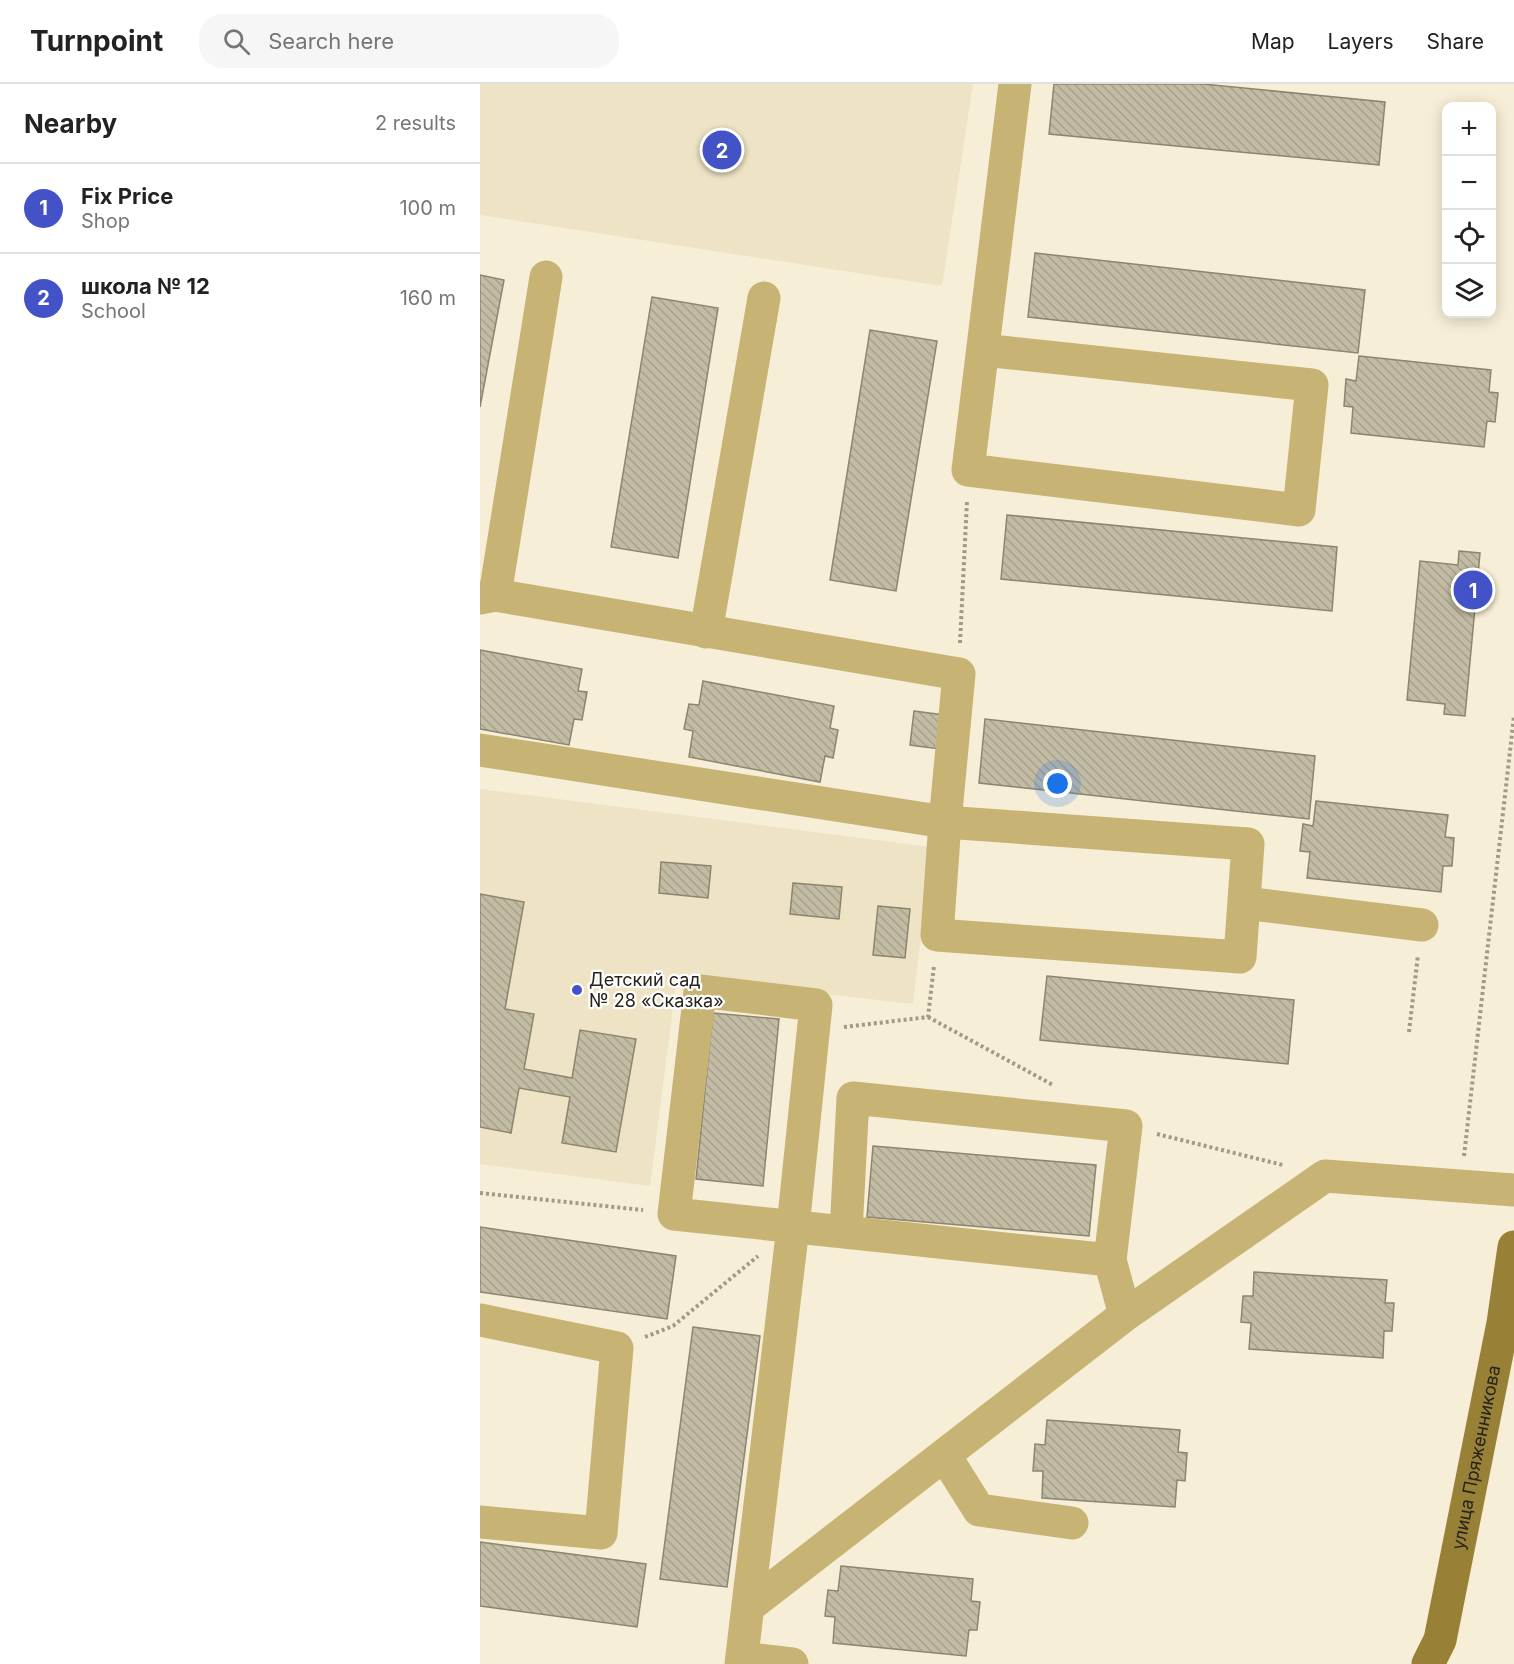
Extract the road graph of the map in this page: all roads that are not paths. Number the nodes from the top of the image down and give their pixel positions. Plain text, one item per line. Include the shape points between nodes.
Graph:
1 (1015, 84) edge
2 (546, 277) dead end
3 (764, 298) dead end
4 (983, 350) junction
5 (488, 597) edge
6 (706, 632) junction
7 (480, 750) edge
8 (945, 822) junction
9 (1244, 903) junction
10 (1422, 925) road end
11 (1514, 1190) edge
12 (793, 1227) junction
13 (846, 1232) junction
14 (1514, 1247) edge
15 (1110, 1260) junction
16 (1509, 1312) edge
17 (1125, 1315) junction
18 (480, 1320) edge
19 (945, 1456) junction
20 (480, 1522) edge
21 (1071, 1523) dead end
22 (748, 1607) junction
23 (741, 1661) edge
24 (792, 1664) edge
25 (1428, 1664) edge

1 - 4 lane
2 - 5 lane
3 - 6 lane
4 - 4 lane via 968,470 1299,510 1312,385
5 - 6 lane
6 - 8 lane via 959,674
7 - 8 lane
8 - 9 lane via 1248,844
8 - 9 lane via 937,935 1240,957
9 - 10 lane
11 - 17 lane via 1325,1176
12 - 12 lane via 674,1214 700,991 816,1005
12 - 13 lane
12 - 22 lane
13 - 15 lane
13 - 15 lane via 853,1098 1126,1126
14 - 16 main road, улица Пряженникова
15 - 17 lane
16 - 25 main road, улица Пряженникова via 1440,1640
17 - 19 lane
18 - 20 lane via 617,1348 601,1533
19 - 21 lane via 979,1510
19 - 22 lane
22 - 23 lane
23 - 24 lane

